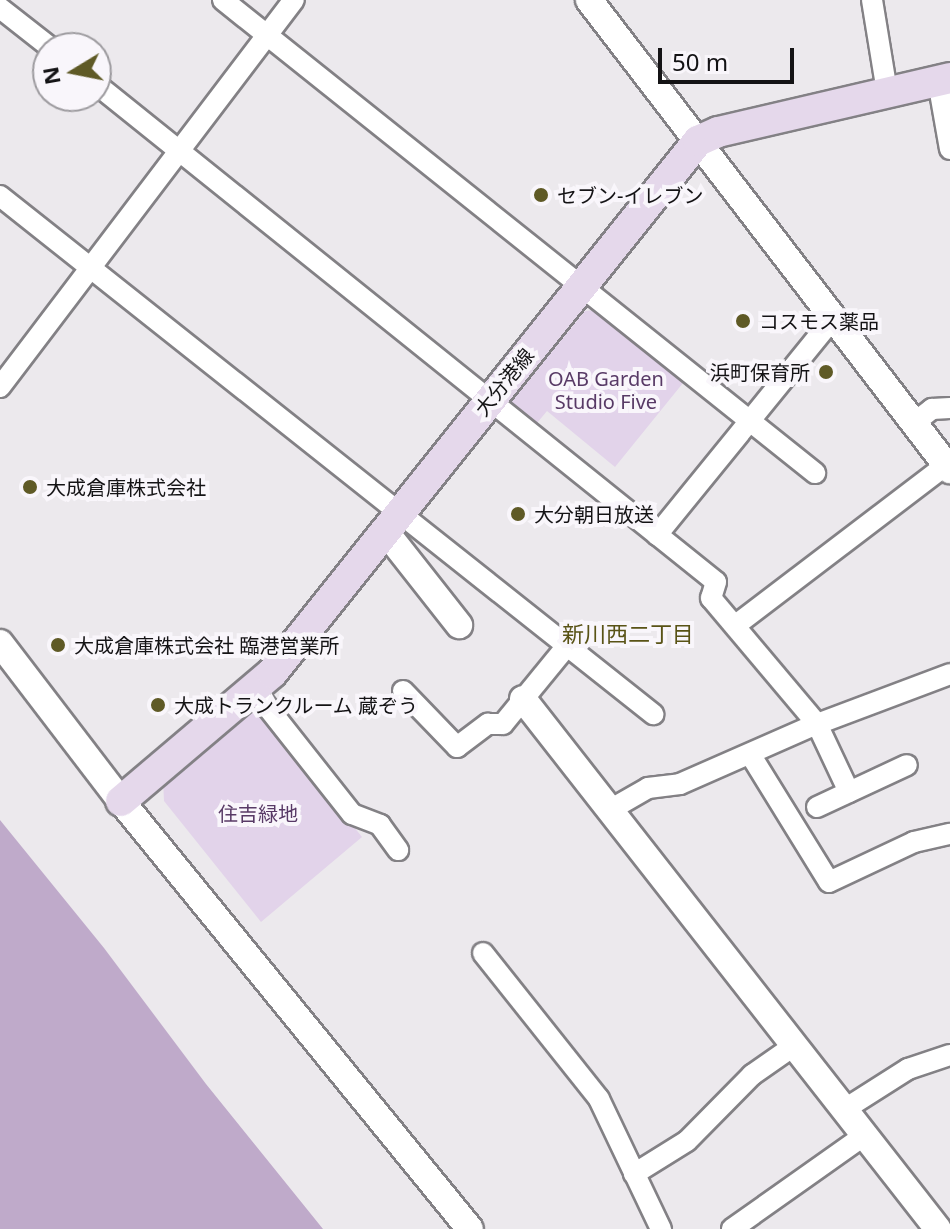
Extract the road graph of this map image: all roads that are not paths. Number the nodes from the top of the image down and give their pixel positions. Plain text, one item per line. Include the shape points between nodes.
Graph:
1 (223, 0) edge
2 (294, 0) edge
3 (589, 0) edge
4 (872, 0) edge
5 (0, 8) edge
6 (32, 33) edge
7 (267, 35) junction
8 (944, 79) edge
9 (887, 92) junction
10 (112, 97) edge
11 (698, 141) junction
12 (950, 149) edge
13 (180, 151) junction
14 (0, 196) edge
15 (92, 270) junction
16 (582, 286) junction
17 (834, 317) junction
18 (0, 387) edge
19 (491, 399) junction
20 (950, 408) edge
21 (749, 421) junction
22 (914, 423) junction
23 (948, 467) edge
24 (815, 473) dead end
25 (392, 523) junction
26 (657, 535) junction
27 (459, 625) dead end
28 (736, 625) junction
29 (0, 643) edge
30 (566, 647) junction
31 (948, 680) edge
32 (254, 690) junction
33 (403, 691) dead end
34 (523, 699) junction
35 (653, 714) dead end
36 (817, 724) junction
37 (750, 754) junction
38 (907, 765) dead end
39 (849, 792) junction
40 (121, 801) junction
41 (817, 807) dead end
42 (608, 811) junction
43 (950, 834) edge
44 (398, 850) dead end
45 (483, 953) dead end
46 (795, 1045) junction
47 (950, 1055) edge
48 (845, 1109) junction
49 (865, 1135) junction
50 (634, 1174) junction
51 (470, 1229) edge
52 (661, 1229) edge
53 (732, 1229) edge
54 (938, 1229) edge

1 - 7 street
2 - 7 street
3 - 11 street
4 - 9 street
5 - 6 street
7 - 13 street
7 - 16 street
8 - 9 main road
8 - 12 street
9 - 11 main road
10 - 13 street
11 - 16 main road, 大分港線
11 - 17 street
13 - 15 street
13 - 19 street
14 - 15 street
15 - 18 street
15 - 25 street
16 - 19 main road, 大分港線
16 - 21 street
17 - 21 street
17 - 22 street
19 - 25 main road, 大分港線
19 - 26 street
20 - 22 street via 932,409
21 - 24 street
21 - 26 street
22 - 23 street
23 - 28 street
25 - 27 street
25 - 30 street
25 - 32 main road, 大分港線
26 - 28 street via 716,582 711,598
28 - 36 street
29 - 40 street
30 - 34 street
30 - 35 street
31 - 36 street
32 - 40 main road, 大分港線
32 - 44 street via 352,814 380,825
33 - 34 street via 457,747 488,724 503,724
34 - 42 street
36 - 37 street
36 - 39 street
37 - 42 street via 680,784 648,788
37 - 43 street via 829,882 914,842
38 - 39 street
39 - 41 street
40 - 51 street
42 - 46 street
45 - 50 street via 599,1099
46 - 48 street
46 - 50 street via 752,1075 687,1141
47 - 48 street via 908,1069
48 - 49 street
49 - 53 street
49 - 54 street
50 - 52 street

